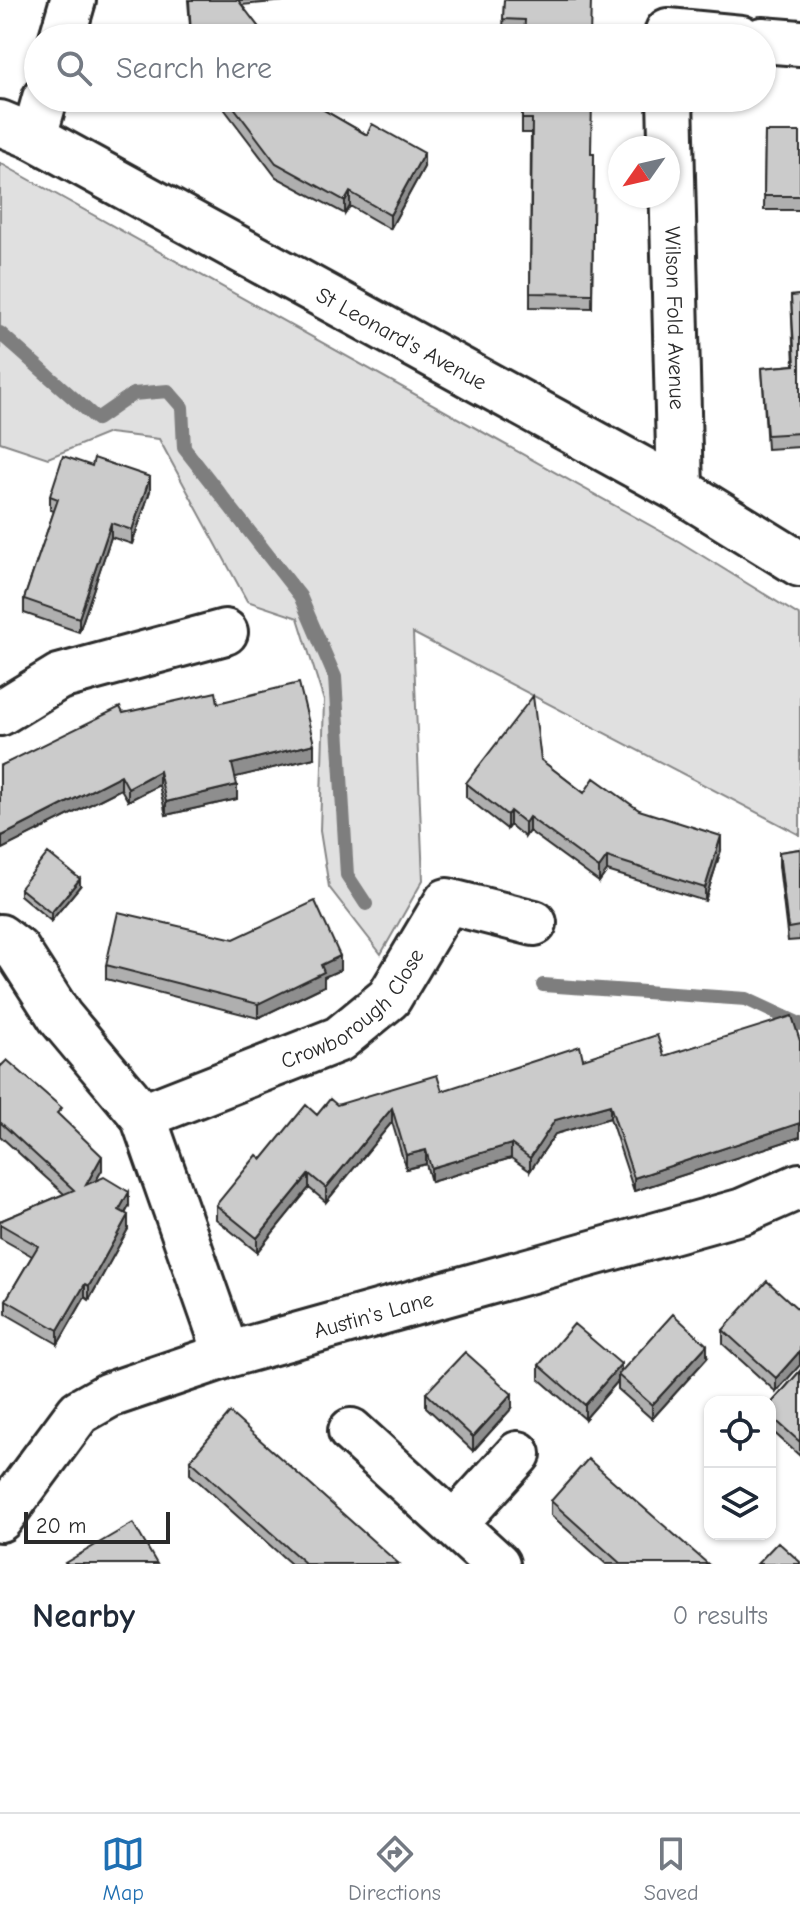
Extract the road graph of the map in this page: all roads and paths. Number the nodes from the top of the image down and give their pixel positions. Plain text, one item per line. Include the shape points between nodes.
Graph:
1 (73, 0) edge
2 (66, 24) edge
3 (776, 41) edge
4 (800, 43) edge
5 (670, 112) edge
6 (26, 119) edge
7 (680, 490) junction
8 (800, 564) edge
9 (225, 632) dead end
10 (0, 713) edge
11 (534, 923) dead end
12 (0, 937) edge
13 (143, 1116) junction
14 (800, 1186) edge
15 (227, 1355) junction
16 (351, 1431) dead end
17 (518, 1454) dead end
18 (0, 1519) edge
19 (454, 1524) junction
20 (497, 1564) edge

1 - 2 street
3 - 4 street
5 - 7 street, Wilson Fold Avenue
6 - 7 street, St Leonard's Avenue
7 - 8 street, St Leonard's Avenue
9 - 10 street via 59,677
11 - 13 street, Crowborough Close via 447,901 389,998 339,1039
12 - 13 street via 17,950 60,1017
13 - 15 street
14 - 15 street, Austin's Lane via 743,1211
15 - 18 street, Austin's Lane via 109,1395 79,1412
16 - 19 street
17 - 19 street
19 - 20 street

